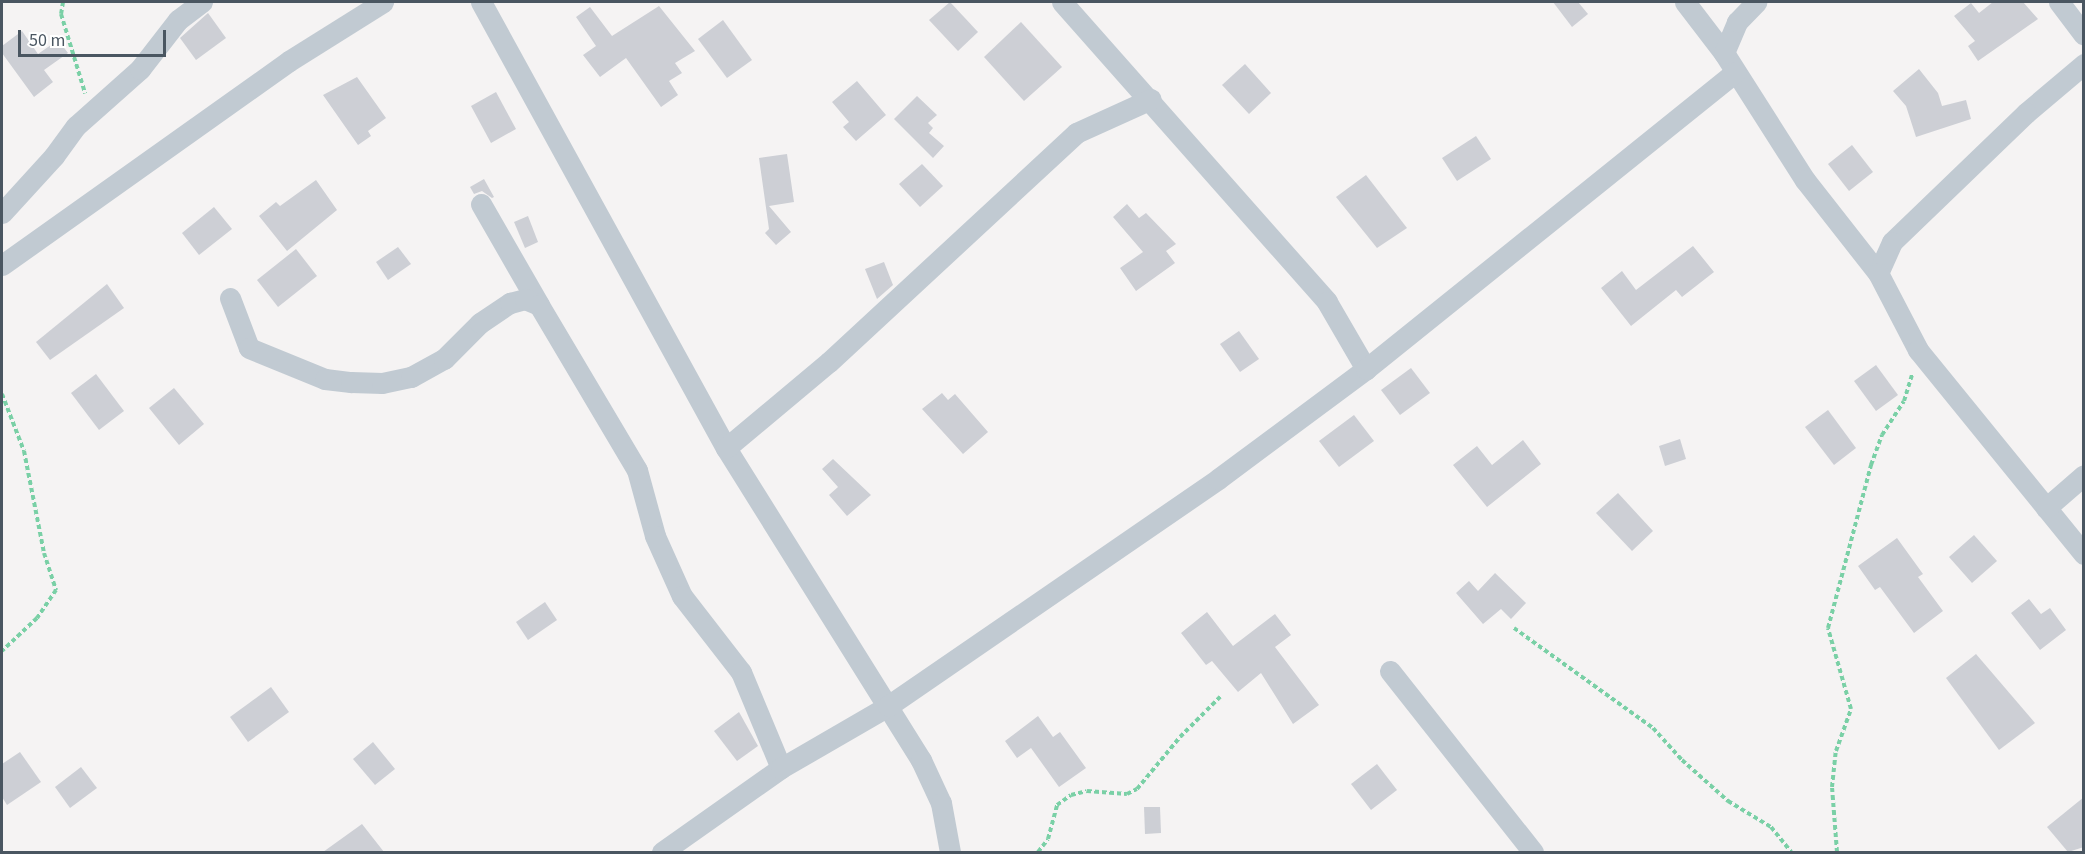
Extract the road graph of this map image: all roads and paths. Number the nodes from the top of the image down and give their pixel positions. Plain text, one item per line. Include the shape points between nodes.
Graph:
1 (63, 2) edge
2 (202, 2) edge
3 (383, 2) edge
4 (481, 2) edge
5 (1062, 2) edge
6 (1685, 2) edge
7 (1756, 2) edge
8 (2059, 2) edge
9 (2084, 35) edge
10 (1724, 53) junction
11 (2084, 64) edge
12 (1736, 72) junction
13 (1151, 99) junction
14 (93, 110) junction
15 (481, 204) dead end
16 (2, 213) edge
17 (2, 265) edge
18 (1878, 273) junction
19 (230, 298) dead end
20 (539, 305) junction
21 (1918, 350) junction
22 (1366, 369) junction
23 (2, 394) edge
24 (726, 448) junction
25 (2084, 475) edge
26 (2046, 508) junction
27 (2084, 554) edge
28 (1514, 628) dead end
29 (2, 651) edge
30 (1390, 671) dead end
31 (1221, 697) dead end
32 (888, 706) junction
33 (781, 768) junction
34 (662, 852) edge
35 (950, 852) edge
36 (1038, 852) edge
37 (1533, 852) edge
38 (1791, 852) edge
39 (1837, 852) edge

1 - 14 path via 61,14 74,65
2 - 14 street via 178,20 140,69
3 - 17 street via 289,61
4 - 24 street
5 - 13 street
6 - 10 street
7 - 10 street via 1737,22
8 - 9 street
10 - 12 street
11 - 18 street via 2026,113 1892,242
12 - 18 street via 1805,180
12 - 22 street
13 - 22 street via 1327,302
13 - 24 street via 1076,133 829,362
14 - 16 street
15 - 20 street
18 - 21 street
19 - 20 street via 249,348 325,379 362,382 411,377 444,360 480,323 510,303 525,299
20 - 33 street via 637,470 655,536 682,596 741,672
21 - 26 street
21 - 39 path via 1904,401 1882,435 1871,465 1828,628 1851,709 1835,760 1832,787
22 - 32 street via 1218,479
23 - 29 path via 24,451 44,553 56,590 38,618
24 - 32 street
25 - 26 street
26 - 27 street
28 - 38 path via 1653,728 1728,801 1771,827
30 - 37 street
31 - 36 path via 1180,737 1137,789 1127,794 1088,791 1071,795 1057,805 1048,839
32 - 33 street
32 - 35 street via 921,760 941,803
33 - 34 street

